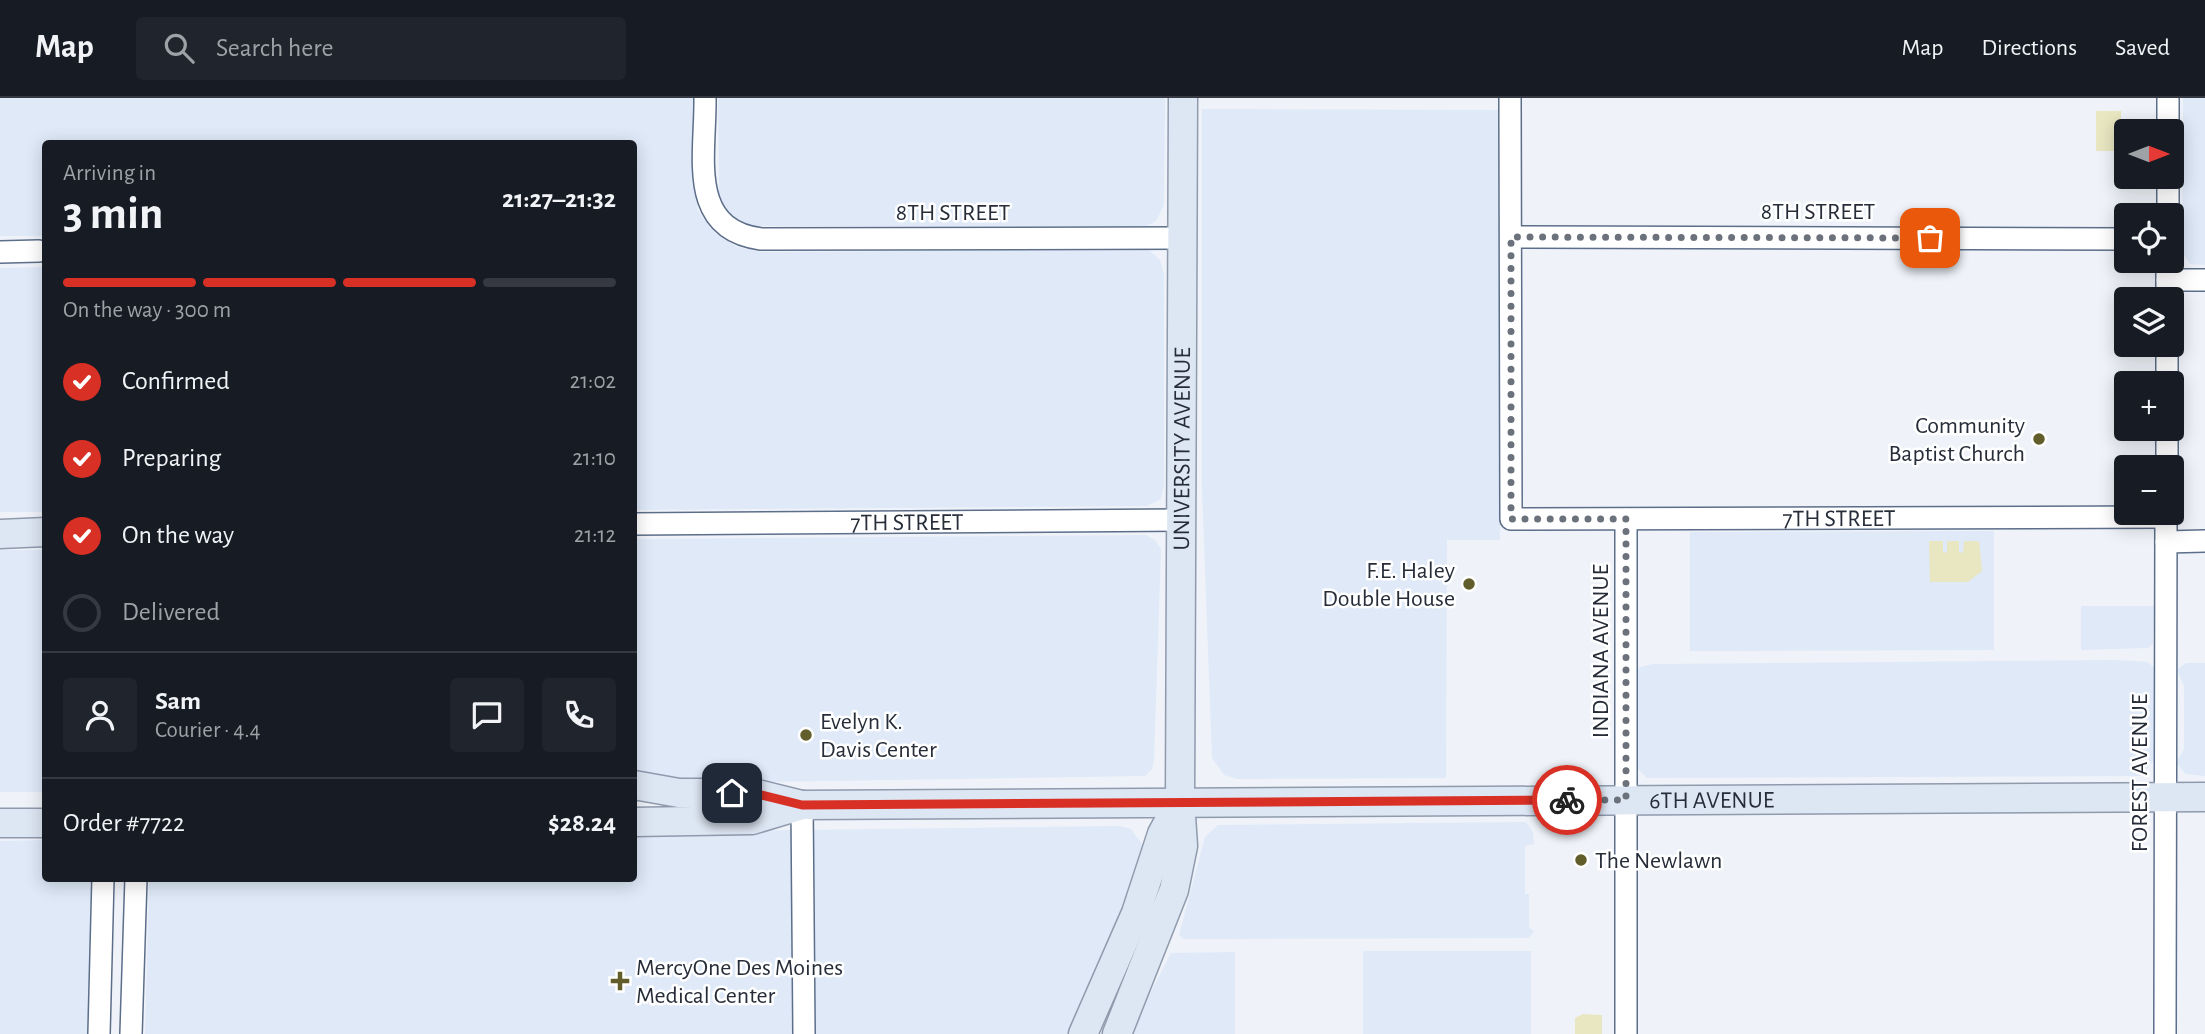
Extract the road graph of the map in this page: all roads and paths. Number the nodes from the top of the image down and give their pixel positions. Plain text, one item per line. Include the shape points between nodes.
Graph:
1 (705, 98) edge
2 (1183, 98) edge
3 (1510, 98) edge
4 (2168, 98) edge
5 (2168, 119) edge
6 (1511, 237) junction
7 (1183, 238) junction
8 (2114, 239) edge
9 (39, 251) dead end
10 (0, 252) edge
11 (2167, 280) edge
12 (2205, 280) edge
13 (2114, 515) edge
14 (1626, 519) junction
15 (1181, 520) junction
16 (637, 524) edge
17 (2166, 525) edge
18 (42, 533) edge
19 (0, 534) edge
20 (2205, 541) edge
21 (2166, 542) junction
22 (637, 786) edge
23 (2165, 797) junction
24 (2205, 797) edge
25 (1626, 800) junction
26 (1180, 802) junction
27 (802, 805) junction
28 (637, 822) edge
29 (42, 823) edge
30 (0, 824) edge
31 (103, 882) edge
32 (136, 882) edge
33 (99, 1034) edge
34 (131, 1034) edge
35 (804, 1034) edge
36 (1083, 1034) edge
37 (1117, 1034) edge
38 (1626, 1034) edge
39 (2165, 1034) edge

1 - 7 street, 8TH STREET via 706,197 725,227 741,236
2 - 7 main road, UNIVERSITY AVENUE
3 - 6 street
4 - 5 street
6 - 8 street, 8TH STREET
6 - 14 street, 7TH STREET via 1511,519
7 - 15 main road, UNIVERSITY AVENUE
9 - 10 street
11 - 12 street
13 - 14 street, 7TH STREET
14 - 25 street, INDIANA AVENUE
15 - 16 street, 7TH STREET
15 - 26 main road, UNIVERSITY AVENUE
17 - 21 street, FOREST AVENUE
18 - 19 main road
20 - 21 street
21 - 23 street, FOREST AVENUE
22 - 27 main road via 679,793 753,793
23 - 24 main road, 6TH AVENUE
23 - 25 main road, 6TH AVENUE
23 - 39 street, FOREST AVENUE
25 - 26 main road, 6TH AVENUE
25 - 38 street, INDIANA AVENUE
26 - 27 main road, 6TH AVENUE
26 - 36 main road, UNIVERSITY AVENUE via 1162,834 1136,913
26 - 37 main road, UNIVERSITY AVENUE via 1183,846 1174,890
27 - 28 main road, 6TH AVENUE via 752,820
27 - 35 street
29 - 30 main road
31 - 33 street
32 - 34 street

